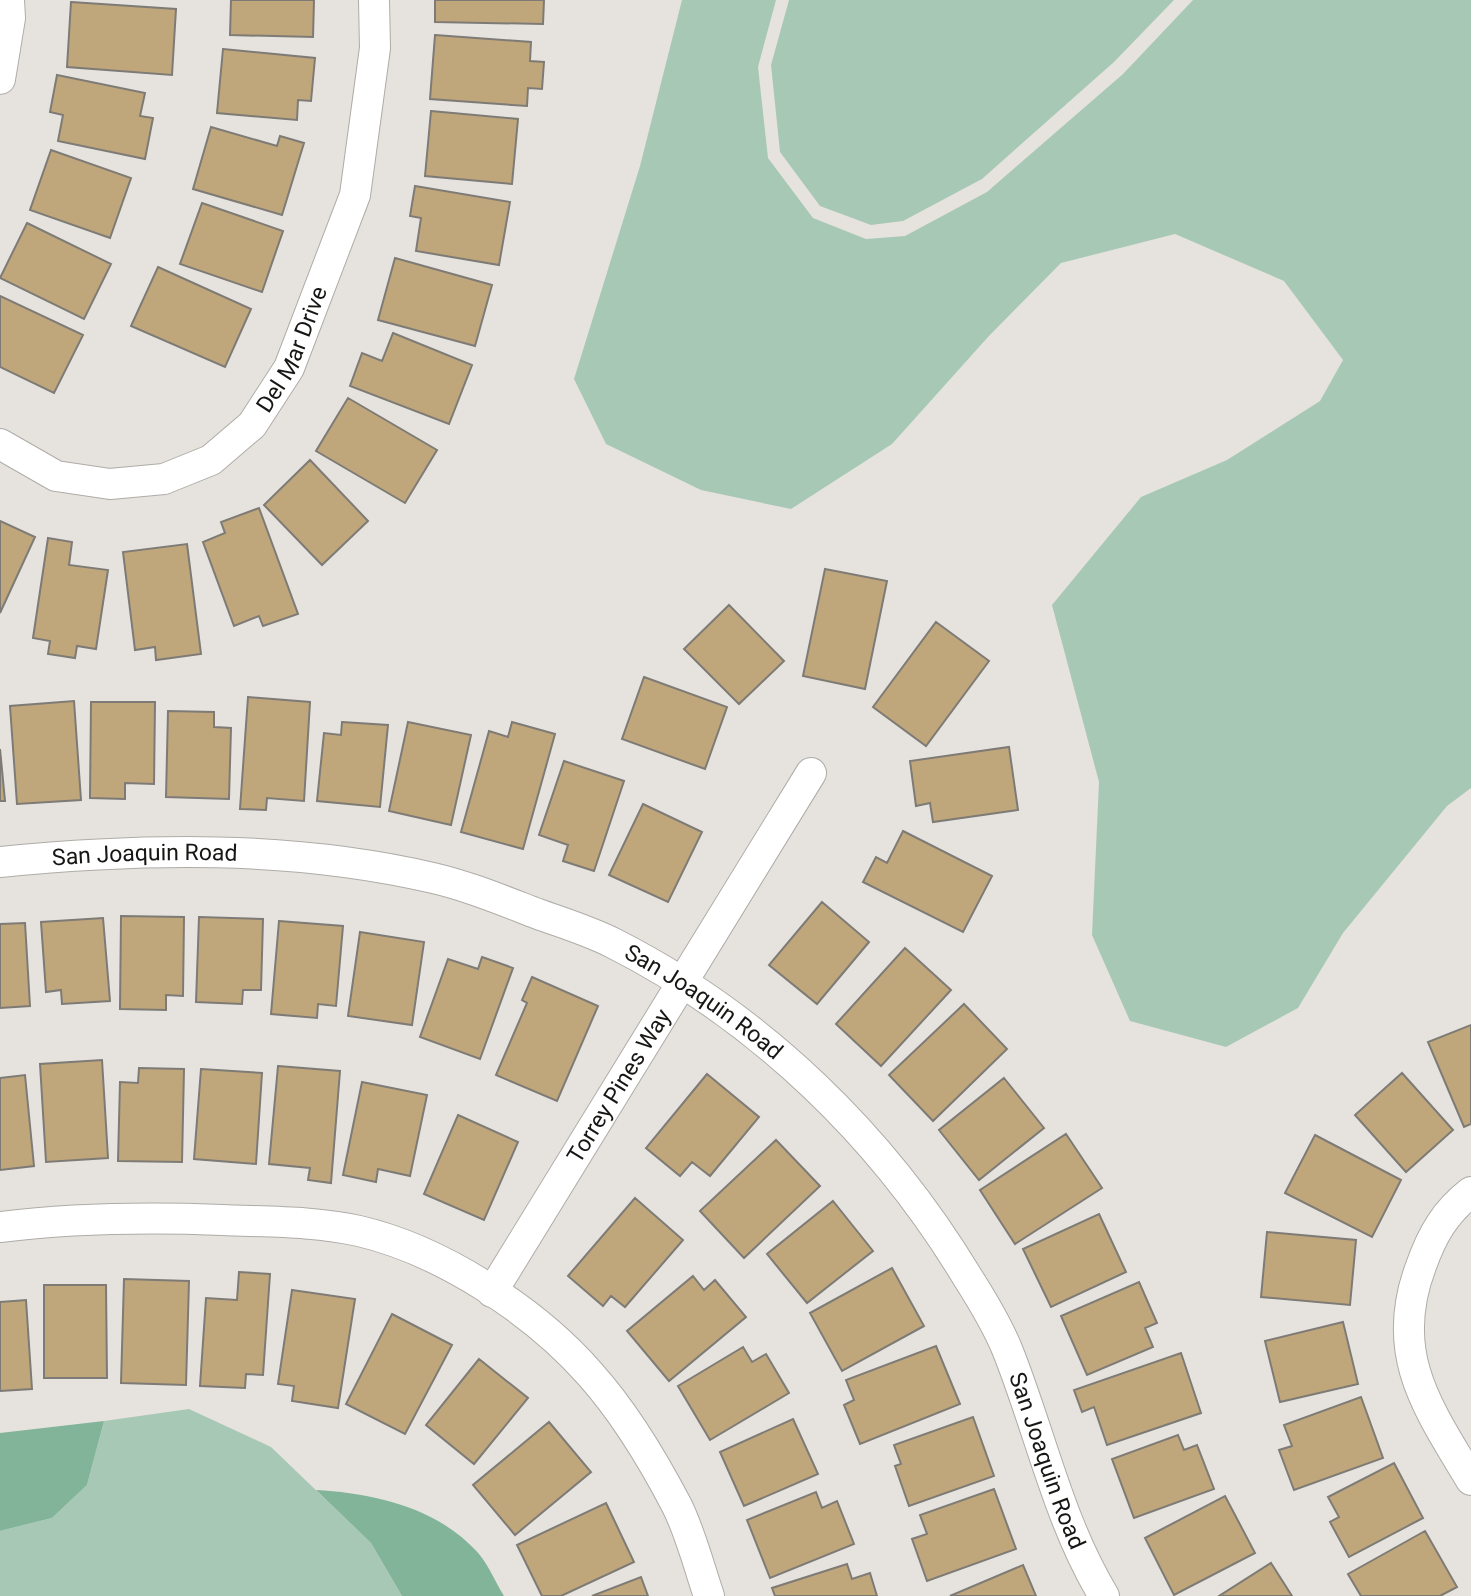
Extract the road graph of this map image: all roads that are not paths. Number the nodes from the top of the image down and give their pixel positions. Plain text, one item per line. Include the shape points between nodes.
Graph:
1 (9, 0) edge
2 (374, 0) edge
3 (0, 79) edge
4 (0, 444) edge
5 (811, 773) dead end
6 (0, 862) edge
7 (681, 984) junction
8 (1471, 1192) edge
9 (0, 1227) edge
10 (492, 1292) junction
11 (1471, 1480) edge
12 (709, 1596) edge
13 (1104, 1596) edge

1 - 3 street
2 - 4 street, Del Mar Drive via 375,48 355,195 289,368 252,425 211,460 164,479 110,484 57,476
5 - 7 street, Torrey Pines Way
6 - 7 street, San Joaquin Road via 250,852 435,878 612,943
7 - 10 street, Torrey Pines Way
7 - 13 street, San Joaquin Road via 717,1005 806,1077 912,1192 1006,1347 1067,1518
8 - 11 street via 1451,1207 1431,1239 1413,1285 1406,1330 1413,1373
9 - 10 street via 57,1220 168,1218 359,1231 428,1256
10 - 12 street via 534,1321 590,1373 625,1418 678,1508

